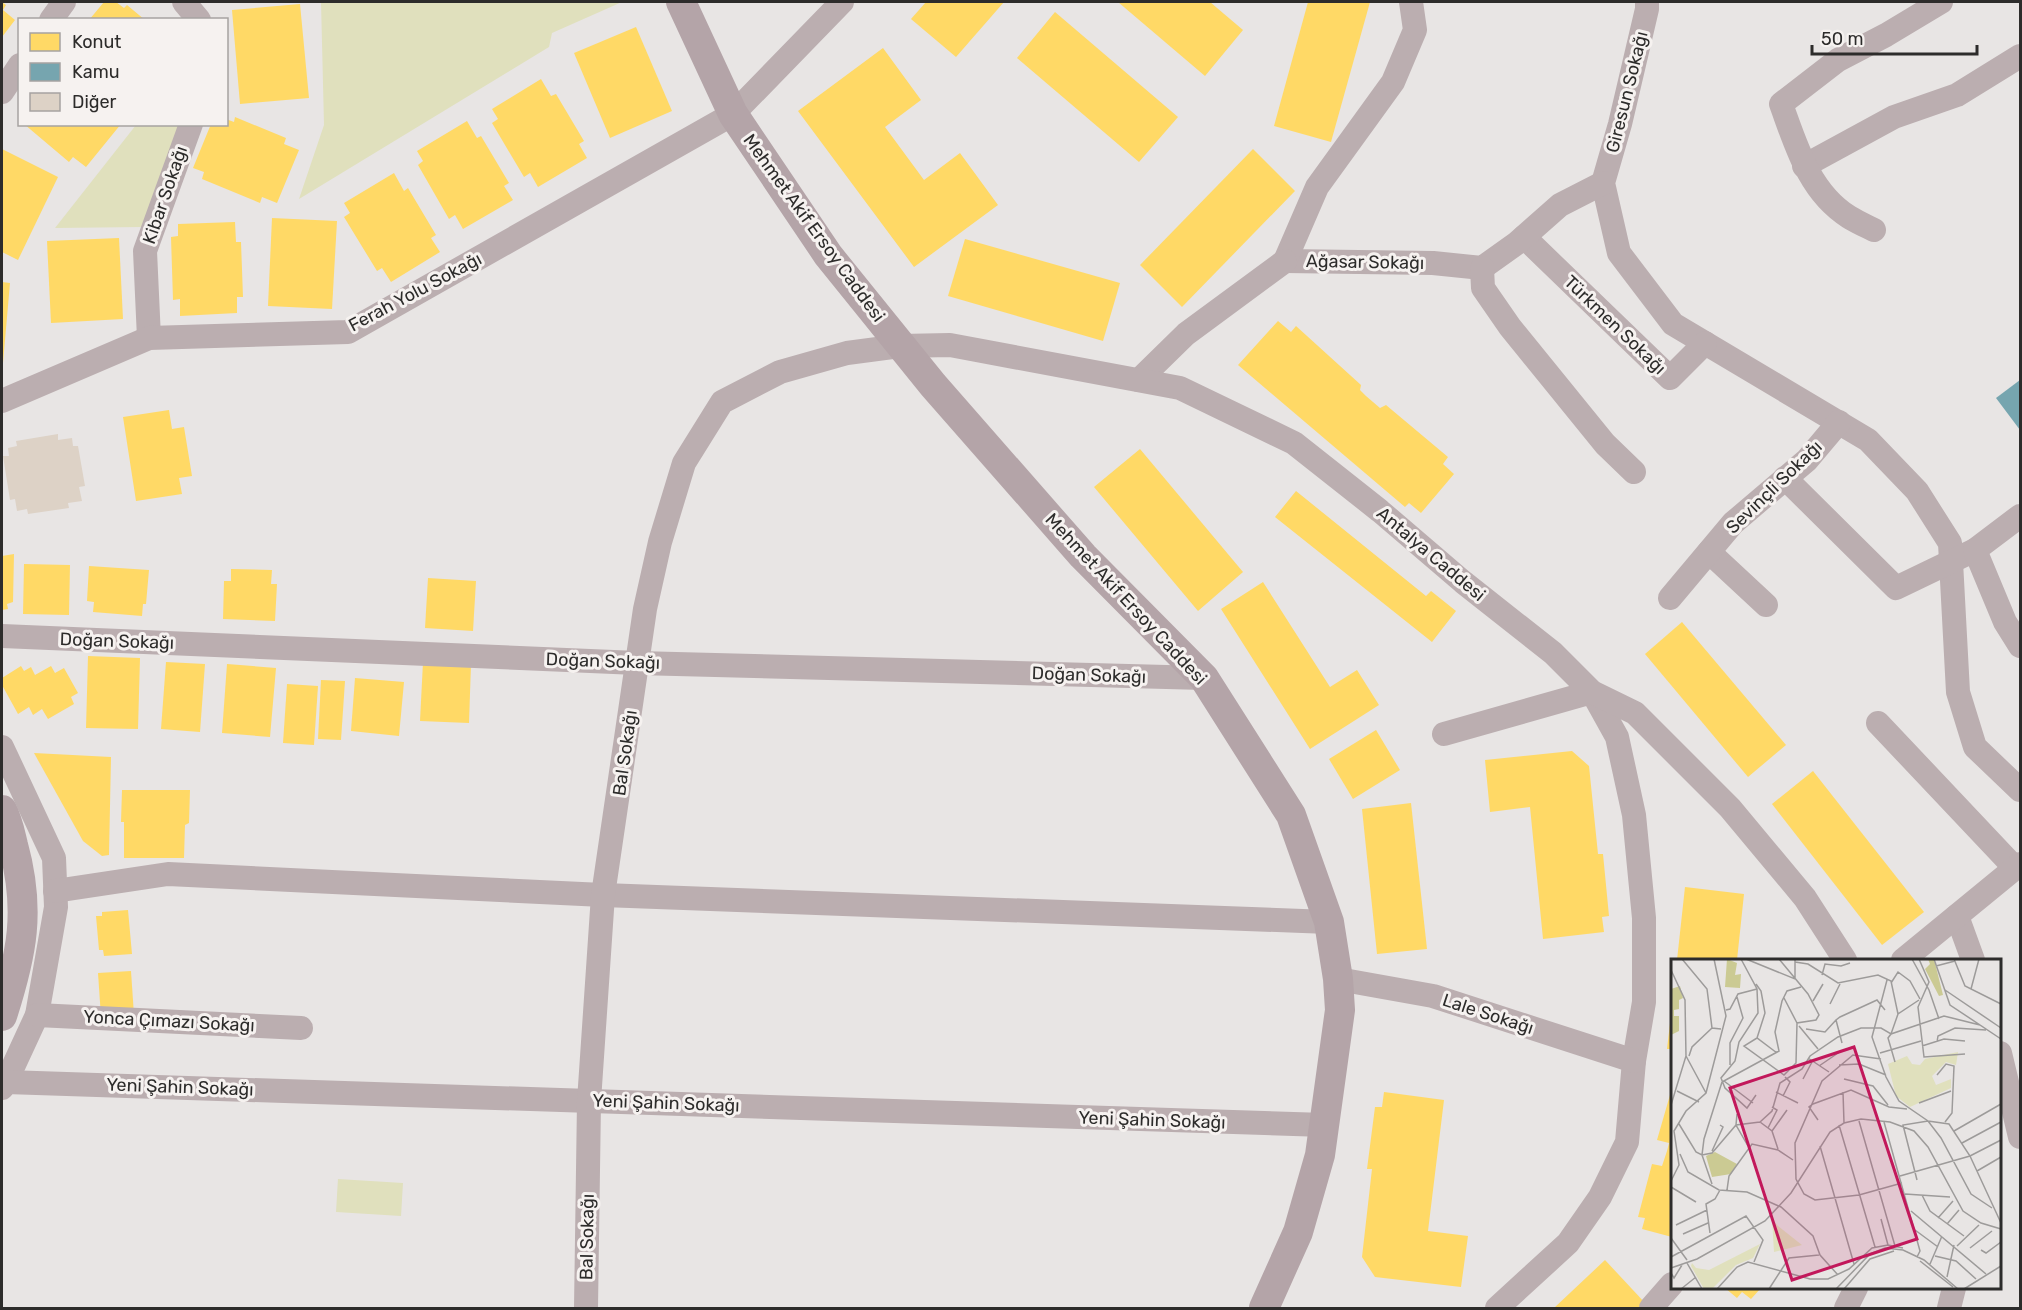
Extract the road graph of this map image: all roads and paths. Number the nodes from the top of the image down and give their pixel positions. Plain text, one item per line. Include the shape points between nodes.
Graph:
1 (64, 2) edge
2 (184, 2) edge
3 (681, 2) edge
4 (842, 2) edge
5 (1411, 2) edge
6 (1647, 2) edge
7 (1941, 2) edge
8 (52, 18) edge
9 (197, 18) edge
10 (2020, 56) edge
11 (18, 68) edge
12 (2, 92) edge
13 (733, 114) junction
14 (189, 126) edge
15 (1804, 166) junction
16 (1603, 183) junction
17 (1874, 230) dead end
18 (1524, 237) junction
19 (1285, 261) junction
20 (1482, 268) junction
21 (149, 338) junction
22 (1706, 343) junction
23 (900, 346) junction
24 (1139, 381) junction
25 (2, 401) edge
26 (1839, 422) junction
27 (1634, 472) dead end
28 (1785, 478) junction
29 (2020, 516) edge
30 (1975, 550) junction
31 (1709, 552) junction
32 (1951, 561) junction
33 (1670, 598) dead end
34 (1766, 605) dead end
35 (2, 636) edge
36 (2020, 646) edge
37 (638, 663) junction
38 (1204, 678) junction
39 (1592, 692) junction
40 (1878, 723) dead end
41 (1444, 734) dead end
42 (2, 747) edge
43 (2020, 790) edge
44 (2, 810) edge
45 (2018, 866) edge
46 (55, 891) junction
47 (603, 895) junction
48 (1957, 916) junction
49 (1329, 922) junction
50 (1844, 959) edge
51 (1904, 959) edge
52 (1973, 959) edge
53 (1338, 979) junction
54 (37, 1015) junction
55 (2, 1016) edge
56 (301, 1028) dead end
57 (2001, 1057) edge
58 (1634, 1061) junction
59 (4, 1085) edge
60 (589, 1101) junction
61 (1325, 1125) junction
62 (2020, 1137) edge
63 (1671, 1285) edge
64 (1855, 1289) edge
65 (1954, 1289) edge
66 (586, 1308) edge
67 (1264, 1308) edge
68 (1497, 1308) edge
69 (1651, 1308) edge
70 (1846, 1308) edge
71 (1949, 1308) edge

1 - 8 street
2 - 9 street
3 - 13 main road, Mehmet Akif Ersoy Caddesi
4 - 13 street, Ferah Yolu Sokağı
5 - 19 street, Ağasar Sokağı via 1415,30 1393,82 1317,187
6 - 16 street, Giresun Sokağı
7 - 15 street via 1838,60 1781,104
10 - 15 street via 1957,95 1894,117
11 - 12 street
13 - 21 street, Ferah Yolu Sokağı via 348,332
13 - 23 main road, Mehmet Akif Ersoy Caddesi via 828,255
14 - 21 street, Kibar Sokağı via 145,251
15 - 17 street via 1827,199
16 - 18 street via 1560,205
16 - 22 street via 1619,253 1673,324
18 - 20 street
18 - 22 street, Türkmen Sokağı via 1670,378
19 - 20 street, Ağasar Sokağı via 1433,263
19 - 24 street via 1186,334
20 - 27 street via 1483,288 1510,327 1605,444
21 - 25 street, Ferah Yolu Sokağı
22 - 26 street
23 - 24 street, Antalya Caddesi via 950,345
23 - 37 street, Bal Sokağı via 847,353 780,372 722,402 684,463 660,542
23 - 38 main road, Mehmet Akif Ersoy Caddesi via 1083,556
24 - 39 street, Antalya Caddesi via 1180,388 1294,443 1553,652
26 - 28 street, Sevinçli Sokağı via 1807,460
26 - 32 street via 1868,440 1917,491 1950,543
28 - 31 street, Sevinçli Sokağı via 1733,523
28 - 32 street via 1896,588
29 - 30 street
30 - 32 street
30 - 36 street via 2005,622
31 - 33 street, Sevinçli Sokağı
31 - 34 street
32 - 43 street via 1958,692 1975,747
35 - 37 street, Doğan Sokağı
37 - 38 street, Doğan Sokağı
37 - 47 street, Bal Sokağı
38 - 49 main road, Mehmet Akif Ersoy Caddesi via 1291,814
39 - 41 street
39 - 50 street, Antalya Caddesi via 1635,712 1730,808 1805,898
39 - 58 street via 1617,737 1634,815 1644,918 1644,1002
40 - 45 street
42 - 46 street via 54,858
44 - 55 main road via 20,867 23,938
45 - 48 street
46 - 47 street via 168,874
46 - 54 street via 56,907
47 - 49 street
47 - 60 street, Bal Sokağı
48 - 51 street
48 - 52 street
49 - 53 main road, Mehmet Akif Ersoy Caddesi
53 - 58 street, Lale Sokağı via 1433,996
53 - 61 main road, Mehmet Akif Ersoy Caddesi via 1340,1010
54 - 56 street, Yonca Çımazı Sokağı
54 - 59 street
57 - 62 street
58 - 68 street via 1627,1142 1600,1197 1568,1243
59 - 60 street, Yeni Şahin Sokağı
60 - 61 street, Yeni Şahin Sokağı
60 - 66 street, Bal Sokağı
61 - 67 main road, Mehmet Akif Ersoy Caddesi via 1298,1232
63 - 69 street
64 - 70 street
65 - 71 street

